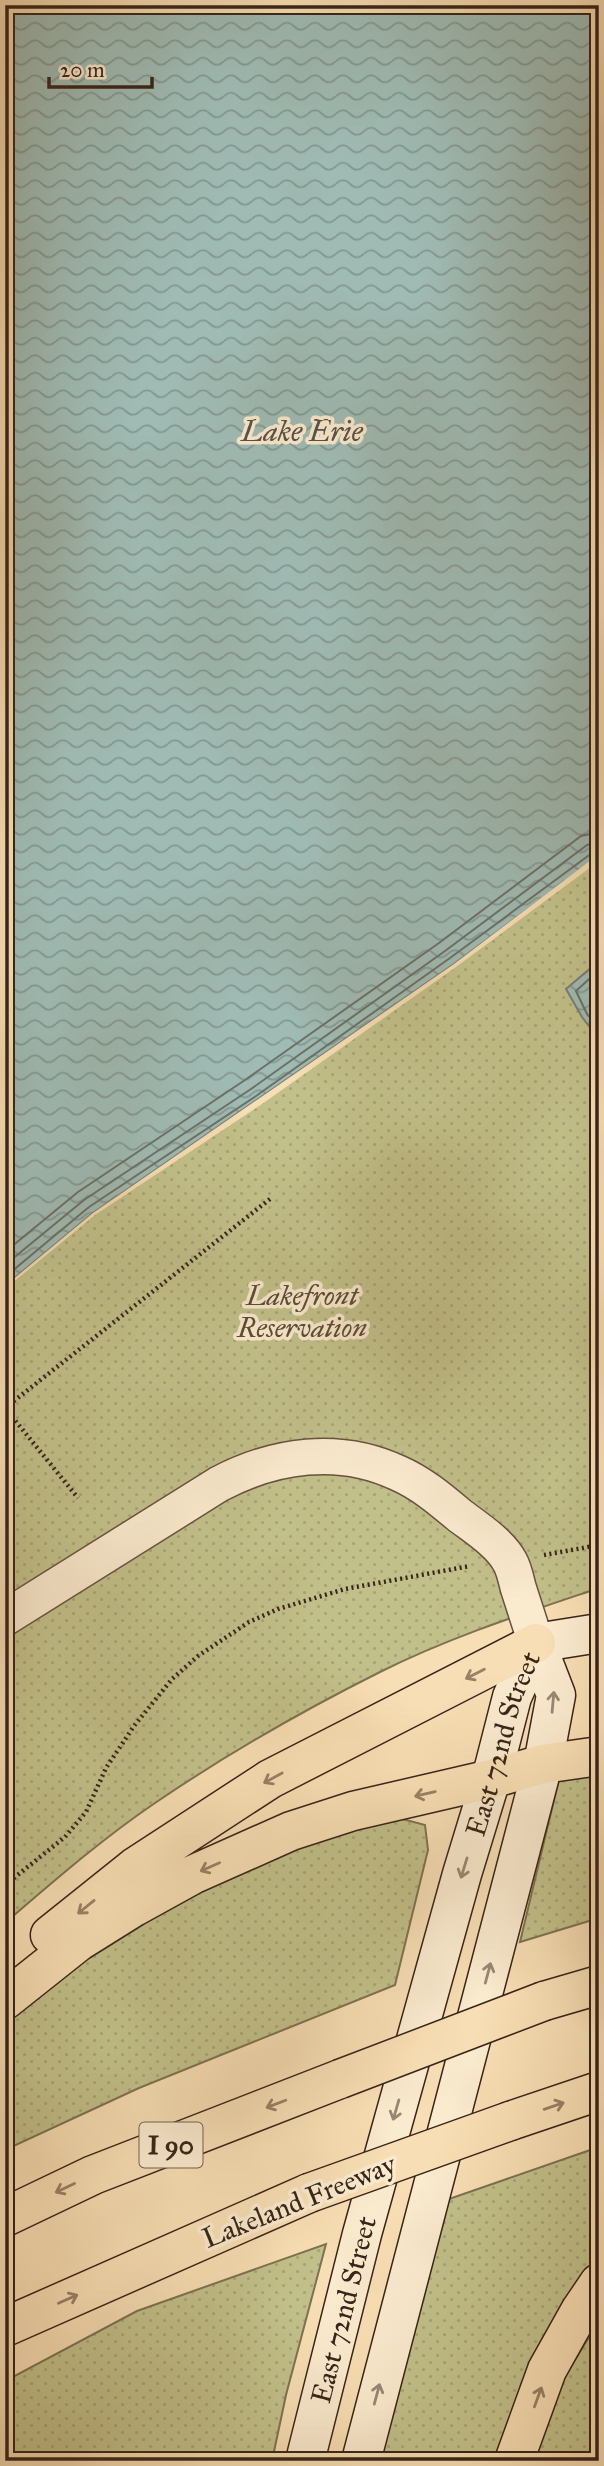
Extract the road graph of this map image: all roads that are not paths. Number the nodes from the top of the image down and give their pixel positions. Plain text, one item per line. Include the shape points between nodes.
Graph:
1 (5, 1618) edge
2 (599, 1633) edge
3 (536, 1643) junction
4 (599, 1756) edge
5 (543, 1764) junction
6 (491, 1779) junction
7 (5, 1979) edge
8 (599, 1985) edge
9 (5, 2000) edge
10 (599, 2091) edge
11 (5, 2217) edge
12 (599, 2283) edge
13 (5, 2327) edge
14 (305, 2461) edge
15 (361, 2461) edge
16 (514, 2461) edge

1 - 3 street via 245,1470 291,1458 327,1457 360,1460 398,1473 493,1543 510,1561
2 - 3 main road
5 -> 3 main road, East 72nd Street via 556,1695
3 - 6 main road, East 72nd Street via 512,1697
3 -> 7 highway via 270,1779 135,1867 34,1948
4 - 5 highway
5 - 6 highway
15 -> 5 main road, East 72nd Street
6 -> 9 highway via 353,1811 290,1831 192,1875 78,1942
6 -> 14 main road, East 72nd Street via 362,2234
8 -> 11 highway, I 90, bridge via 544,2001 93,2175
13 -> 10 highway, Lakeland Freeway, bridge via 309,2193
16 -> 12 highway via 547,2370

